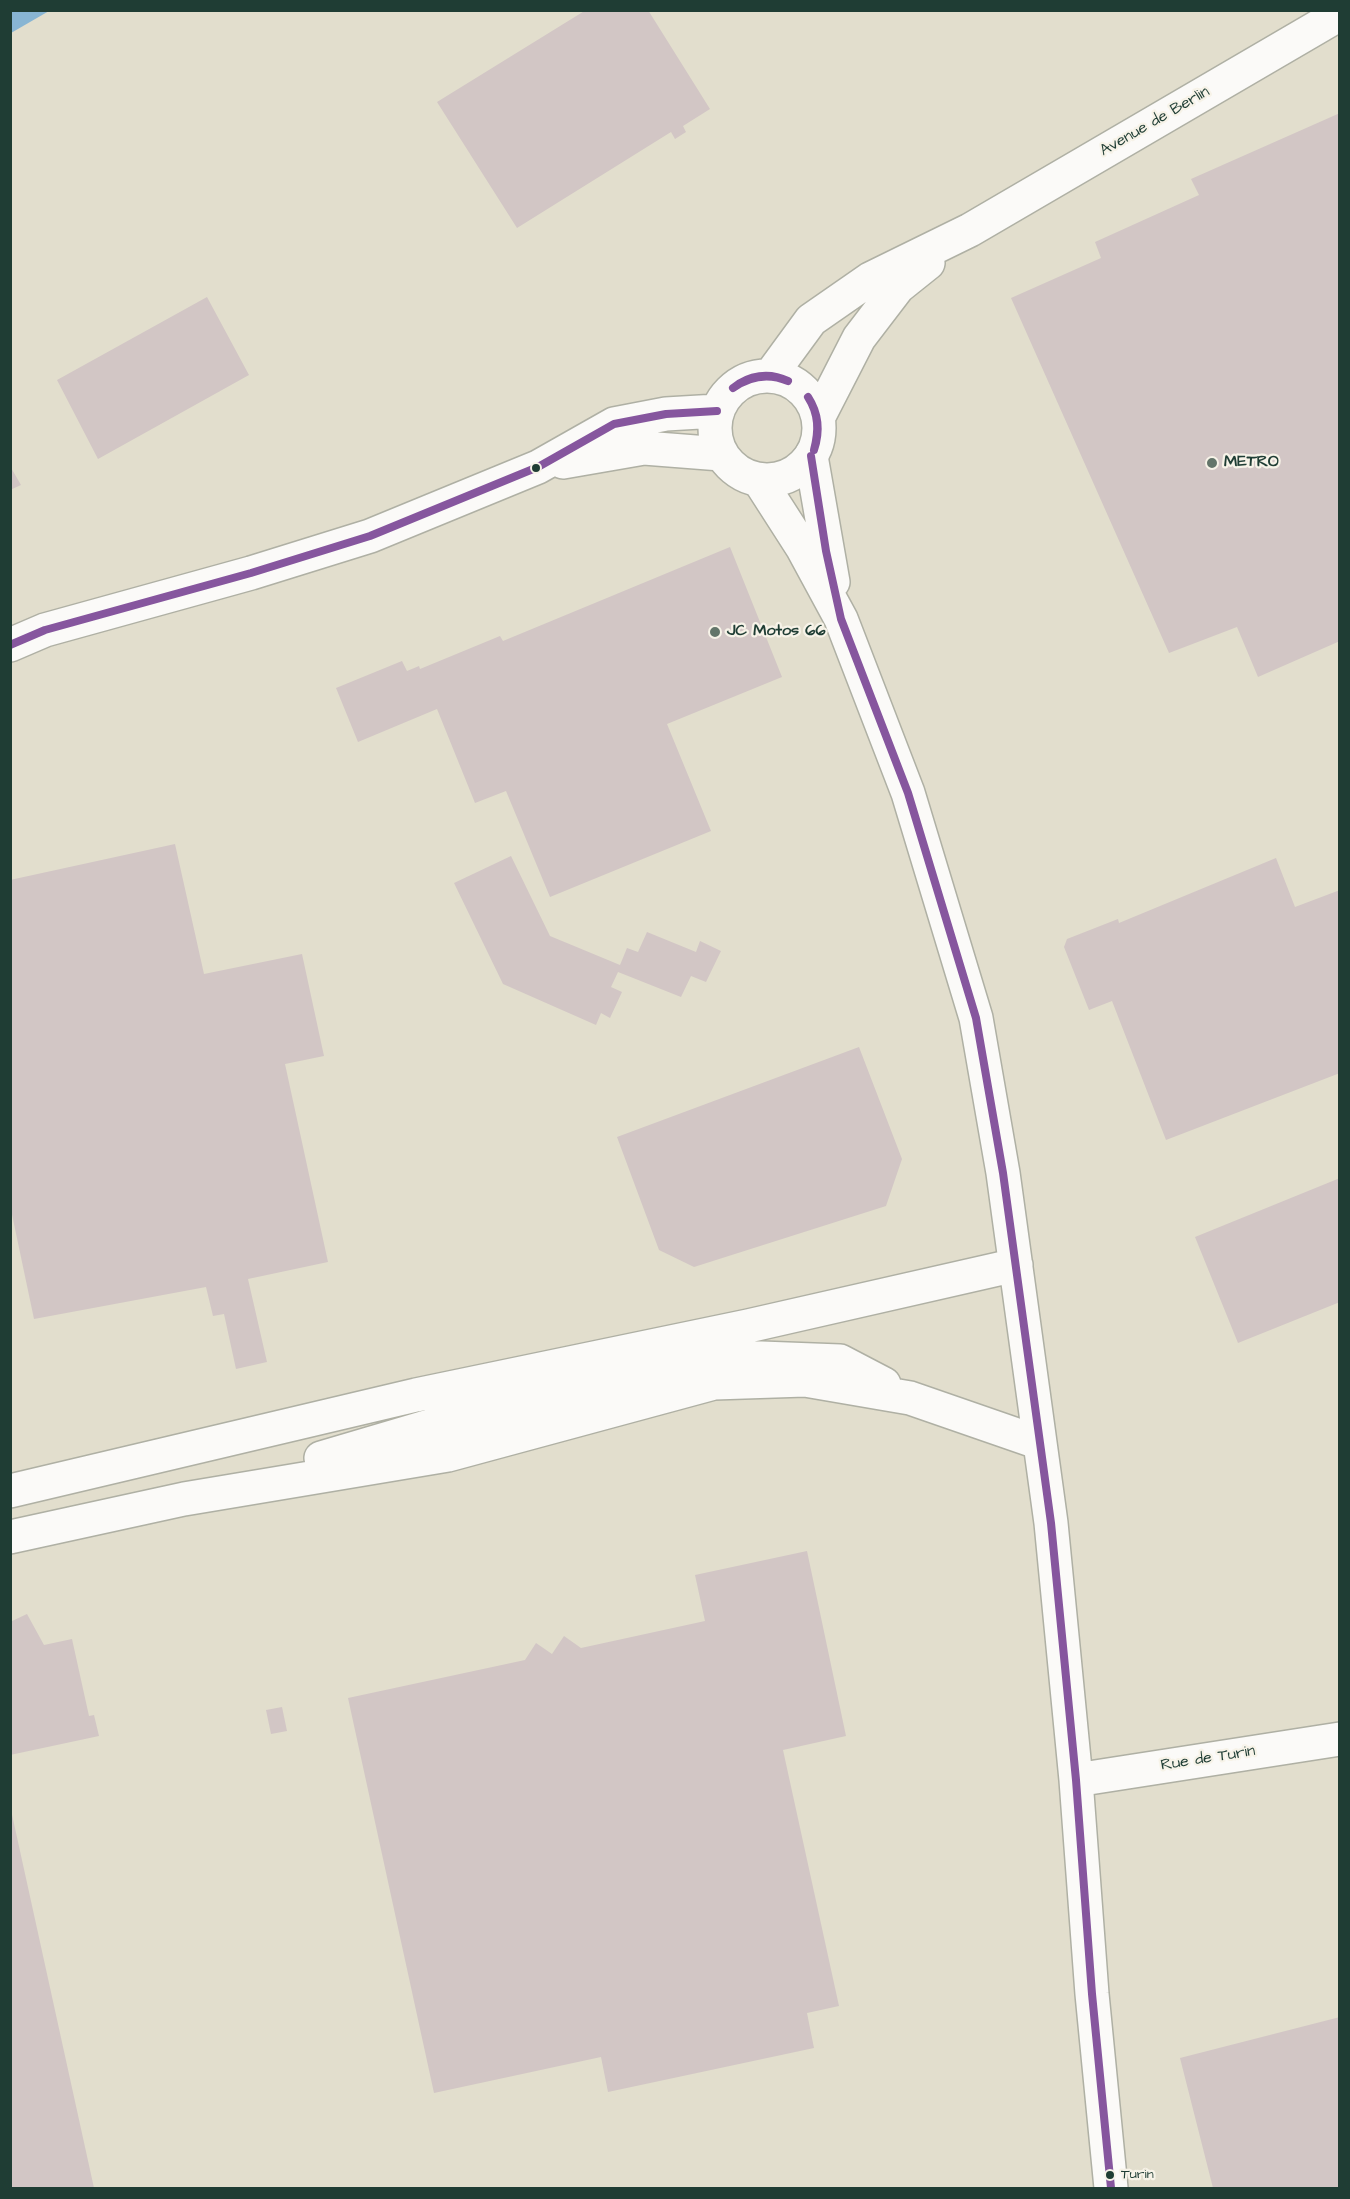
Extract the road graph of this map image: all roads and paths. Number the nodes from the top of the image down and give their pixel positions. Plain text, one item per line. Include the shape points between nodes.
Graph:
1 (1340, 14) edge
2 (970, 230) junction
3 (770, 376) junction
4 (717, 411) junction
5 (818, 418) junction
6 (721, 454) junction
7 (812, 456) junction
8 (538, 467) junction
9 (759, 480) junction
10 (841, 619) junction
11 (10, 645) edge
12 (1016, 1265) junction
13 (1040, 1443) junction
14 (10, 1491) edge
15 (10, 1537) edge
16 (1340, 1739) edge
17 (1076, 1780) junction
18 (1111, 2188) edge

1 - 2 street, Avenue de Berlin
2 - 3 street, Avenue de Berlin via 870,279 811,320
2 - 5 street, Avenue de Berlin via 898,287 859,338
3 - 4 street via 753,377 737,384
3 - 5 street via 801,389
4 - 6 street via 714,425
4 - 8 street via 666,414 614,424
5 - 7 street via 819,432
6 - 8 street via 644,448
6 - 9 street via 744,475
7 - 9 street via 789,476
7 - 10 street
8 - 11 street via 370,536 45,630
9 - 10 street
10 - 12 street via 908,793 976,1018
12 - 13 street
12 - 14 street via 416,1395
13 - 15 street via 910,1398 805,1380 714,1383 448,1455 184,1499
13 - 17 street
16 - 17 street, Rue de Turin
17 - 18 street

